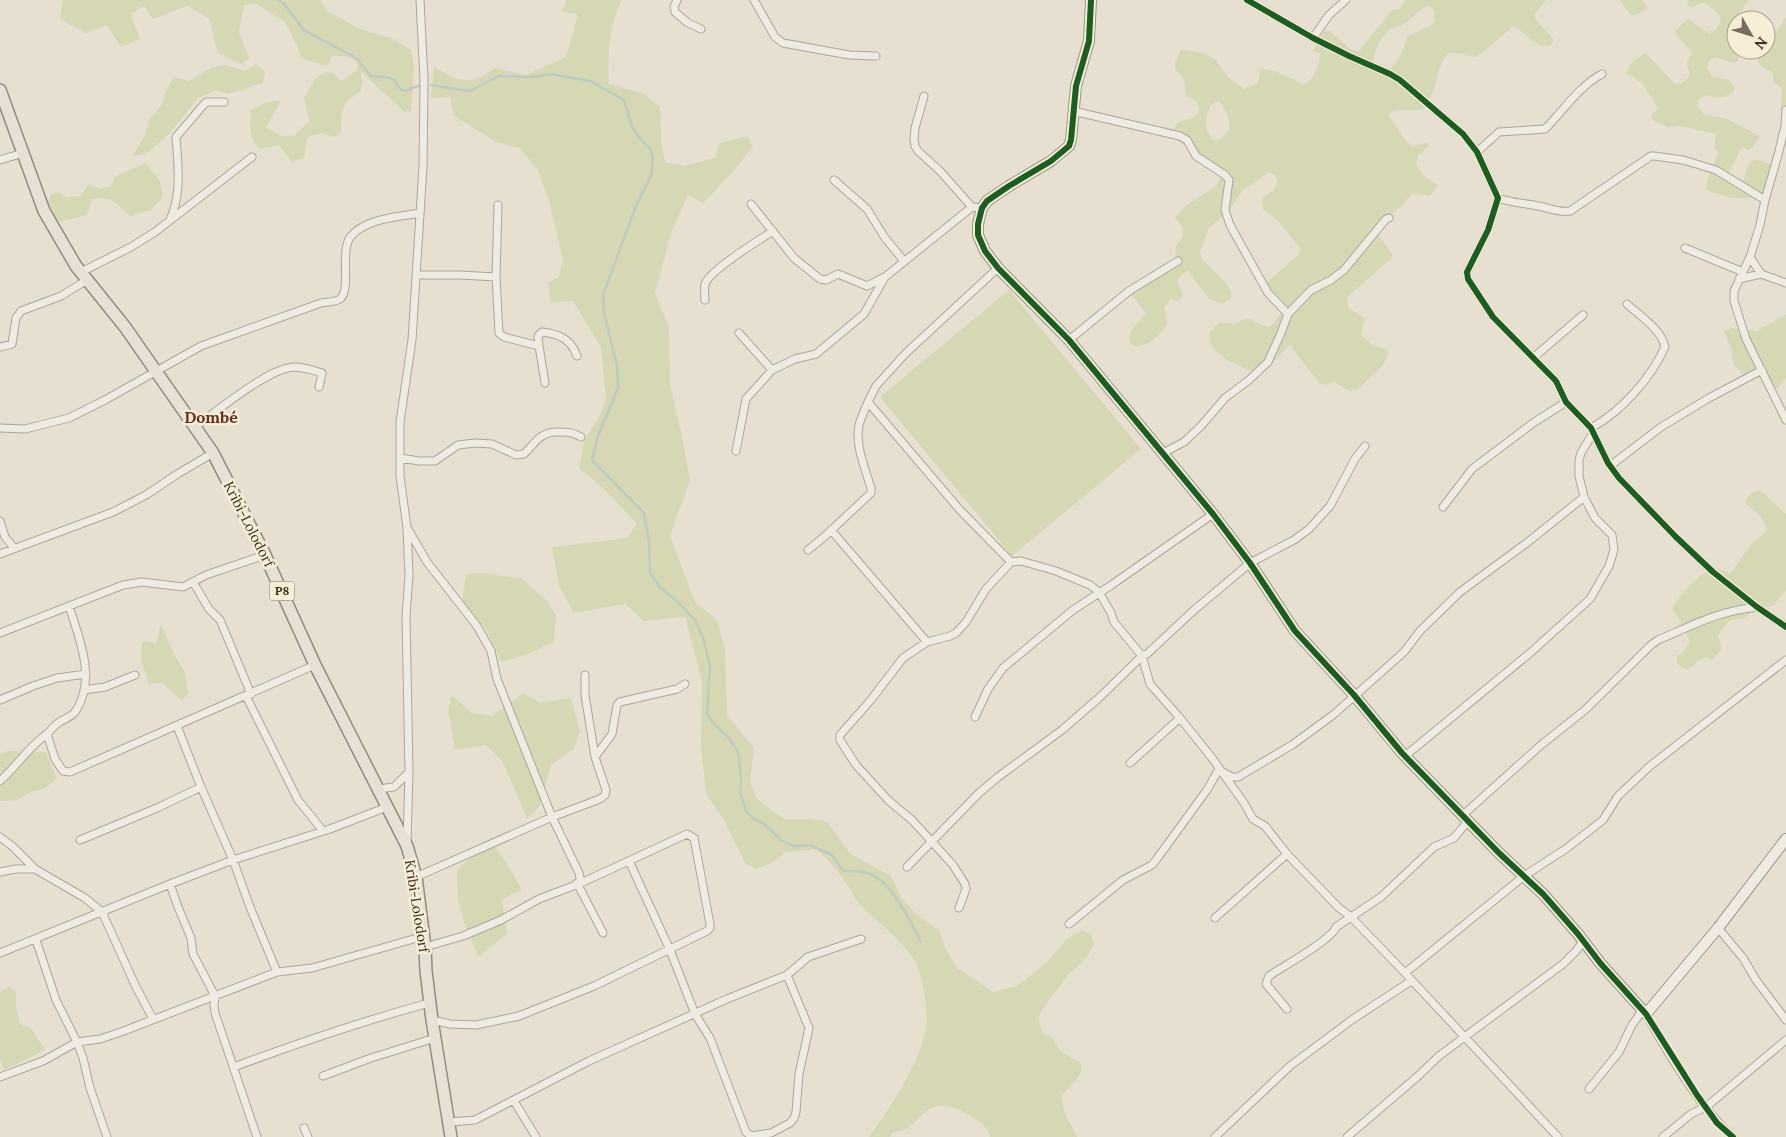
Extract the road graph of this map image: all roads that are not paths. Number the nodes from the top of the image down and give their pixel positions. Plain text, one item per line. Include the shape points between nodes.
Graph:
1 (420, 0) edge
2 (677, 0) edge
3 (754, 0) edge
4 (1091, 0) edge
5 (1247, 0) edge
6 (1346, 0) edge
7 (701, 29) dead end
8 (1312, 38) junction
9 (876, 56) dead end
10 (1602, 74) dead end
11 (0, 90) edge
12 (924, 96) dead end
13 (224, 102) dead end
14 (1786, 110) edge
15 (1073, 111) junction
16 (1477, 152) junction
17 (23, 153) junction
18 (252, 157) dead end
19 (0, 160) edge
20 (834, 180) dead end
21 (1498, 198) junction
22 (1765, 200) junction
23 (751, 204) dead end
24 (498, 205) dead end
25 (972, 206) junction
26 (982, 208) junction
27 (420, 214) junction
28 (1389, 218) dead end
29 (170, 220) junction
30 (773, 231) junction
31 (1685, 248) dead end
32 (1750, 257) junction
33 (904, 261) junction
34 (1178, 261) dead end
35 (998, 268) junction
36 (1743, 272) junction
37 (1760, 274) junction
38 (416, 275) junction
39 (84, 276) junction
40 (496, 277) junction
41 (885, 277) junction
42 (1739, 279) junction
43 (1786, 283) edge
44 (705, 300) dead end
45 (1627, 304) dead end
46 (1288, 314) junction
47 (1583, 315) dead end
48 (739, 333) dead end
49 (1068, 340) junction
50 (539, 346) junction
51 (0, 347) edge
52 (577, 356) dead end
53 (1533, 358) junction
54 (772, 370) junction
55 (1762, 370) junction
56 (156, 371) junction
57 (545, 383) dead end
58 (319, 388) dead end
59 (868, 402) junction
60 (1566, 402) junction
61 (1786, 420) edge
62 (195, 427) junction
63 (0, 428) edge
64 (1592, 430) junction
65 (581, 437) dead end
66 (1365, 446) dead end
67 (736, 451) dead end
68 (213, 453) junction
69 (1162, 453) junction
70 (400, 458) junction
71 (1610, 466) junction
72 (1584, 498) junction
73 (1443, 507) dead end
74 (1213, 514) junction
75 (0, 521) edge
76 (407, 528) junction
77 (831, 530) junction
78 (14, 548) junction
79 (808, 550) dead end
80 (0, 554) edge
81 (265, 555) junction
82 (1011, 562) junction
83 (1250, 563) junction
84 (193, 582) junction
85 (1099, 592) junction
86 (68, 606) junction
87 (1757, 607) junction
88 (1786, 627) edge
89 (0, 633) edge
90 (927, 642) junction
91 (1142, 656) junction
92 (1786, 660) edge
93 (315, 665) junction
94 (86, 674) junction
95 (135, 675) dead end
96 (586, 675) dead end
97 (685, 684) dead end
98 (84, 690) junction
99 (249, 695) junction
100 (1354, 695) junction
101 (0, 700) edge
102 (975, 717) dead end
103 (1180, 718) junction
104 (178, 726) junction
105 (47, 734) junction
106 (595, 756) junction
107 (1405, 756) junction
108 (1130, 763) dead end
109 (1220, 770) junction
110 (409, 772) junction
111 (0, 781) edge
112 (201, 787) junction
113 (378, 788) junction
114 (387, 806) junction
115 (552, 817) junction
116 (1465, 818) junction
117 (323, 831) junction
118 (0, 837) edge
119 (1786, 839) edge
120 (80, 840) dead end
121 (932, 841) junction
122 (407, 846) junction
123 (1287, 854) junction
124 (234, 860) junction
125 (629, 861) junction
126 (907, 867) dead end
127 (35, 869) junction
128 (0, 872) edge
129 (1524, 876) junction
130 (416, 878) junction
131 (579, 883) junction
132 (170, 884) junction
133 (959, 908) dead end
134 (102, 912) junction
135 (1215, 918) dead end
136 (1351, 918) junction
137 (1069, 924) dead end
138 (1718, 928) junction
139 (604, 933) dead end
140 (861, 939) dead end
141 (36, 940) junction
142 (1583, 940) junction
143 (425, 942) junction
144 (670, 950) junction
145 (0, 953) edge
146 (277, 972) junction
147 (1405, 973) junction
148 (787, 976) junction
149 (1411, 981) junction
150 (215, 996) junction
151 (430, 1002) junction
152 (1287, 1009) dead end
153 (1644, 1013) junction
154 (695, 1014) junction
155 (153, 1019) junction
156 (432, 1020) junction
157 (1786, 1020) edge
158 (1464, 1036) junction
159 (434, 1038) junction
160 (1786, 1040) edge
161 (77, 1042) junction
162 (234, 1067) junction
163 (323, 1076) dead end
164 (0, 1077) edge
165 (1589, 1089) dead end
166 (514, 1100) junction
167 (1706, 1107) junction
168 (450, 1122) junction
169 (304, 1128) dead end
170 (107, 1137) edge
171 (257, 1137) edge
172 (308, 1137) edge
173 (452, 1137) edge
174 (536, 1137) edge
175 (1215, 1137) edge
176 (1347, 1137) edge
177 (1558, 1137) edge
178 (1663, 1137) edge
179 (1734, 1137) edge

1 - 27 street via 424,80
2 - 7 street via 675,12
3 - 9 street via 775,37 783,43 849,55
4 - 15 street via 1089,42 1076,86
5 - 8 street
6 - 8 street via 1329,15
8 - 16 street via 1400,80 1463,134
10 - 16 street via 1565,105 1545,129 1499,132
11 - 17 main road, Kribi-Lolodorf / P8
12 - 25 street via 915,128 915,146
13 - 29 street via 206,102 176,137 178,194
14 - 22 street via 1785,126
15 - 26 street via 1069,146 987,201
15 - 46 street via 1180,136 1187,140 1196,156 1225,175 1230,185 1225,210 1230,225 1268,293
16 - 21 street
17 - 19 street
17 - 39 main road, Kribi-Lolodorf / P8 via 44,211
18 - 29 street
20 - 33 street via 867,209
21 - 22 street via 1570,212 1654,156 1716,170
21 - 53 street via 1488,230 1469,265 1468,279 1493,317
22 - 32 street
23 - 30 street
24 - 40 street
25 - 26 street
25 - 33 street
26 - 35 street via 978,235
27 - 38 street
27 - 56 street via 374,222 352,235 345,249 341,298 201,346
28 - 46 street via 1344,270 1312,290
29 - 39 street
30 - 41 street via 794,258 820,279 826,280 838,274 867,286
30 - 44 street via 709,278 704,286
31 - 36 street
32 - 36 street
32 - 37 street
33 - 41 street
34 - 49 street via 1129,291
35 - 49 street
35 - 59 street via 906,353 876,386
36 - 42 street
37 - 42 street
37 - 43 street
38 - 40 street
38 - 70 street via 412,340 400,422
39 - 51 street via 61,296 21,311 16,318 12,344
39 - 56 main road, Kribi-Lolodorf / P8
40 - 50 street via 499,333
41 - 54 street via 864,314 816,354
42 - 55 street via 1734,301 1746,339
45 - 64 street via 1650,324 1663,340 1664,347 1642,384
46 - 69 street via 1268,362 1225,398 1184,442
47 - 53 street
48 - 54 street
49 - 69 street
50 - 52 street via 538,336 542,332 557,334 574,347
50 - 57 street
53 - 60 street via 1556,381
54 - 67 street via 746,399
55 - 61 street
55 - 71 street via 1661,427
56 - 62 main road, Kribi-Lolodorf / P8
56 - 63 street via 68,418 25,429
58 - 62 street via 322,373 288,367 250,388
59 - 77 street via 859,425 859,435 871,493
59 - 82 street via 959,509
60 - 64 street
60 - 73 street via 1472,469
62 - 68 main road, Kribi-Lolodorf / P8
64 - 71 street
64 - 72 street via 1579,460 1578,476
65 - 70 street via 570,432 549,432 524,454 516,455 492,444 475,443 458,445 435,461
66 - 83 street via 1354,459 1330,506 1309,529
68 - 78 street via 113,512
68 - 81 main road, Kribi-Lolodorf / P8
69 - 74 street
70 - 76 street
71 - 87 street via 1676,537
72 - 100 street via 1460,592 1420,631 1404,652
72 - 107 street via 1614,542 1609,566 1590,599
74 - 83 street
74 - 85 street
75 - 78 street via 5,537
76 - 110 street via 410,575 406,616
76 - 115 street via 427,562 477,626 491,651 497,679
77 - 79 street
77 - 90 street
78 - 80 street
81 - 84 street
81 - 93 main road, Kribi-Lolodorf / P8
82 - 85 street via 1056,571
82 - 90 street via 986,589 956,633
83 - 91 street
83 - 100 street via 1295,631
84 - 86 street via 179,587 138,582
84 - 99 street via 209,609 220,620
85 - 91 street via 1114,622
85 - 102 street via 1002,668
86 - 89 street
86 - 94 street via 84,656
87 - 88 street
87 - 116 street via 1711,617 1651,645 1585,710 1535,750
90 - 121 street via 903,658 842,731 840,740 856,765
91 - 103 street via 1150,684
91 - 121 street via 1062,730 979,793
92 - 129 street via 1650,766 1618,796 1602,820
93 - 99 street
93 - 113 main road, Kribi-Lolodorf / P8
94 - 98 street
94 - 101 street via 57,678
95 - 98 street via 105,687
96 - 106 street via 585,695
97 - 106 street via 677,689 620,702 615,710 612,734
98 - 105 street via 78,709
99 - 104 street
99 - 117 street via 298,800
100 - 107 street
100 - 109 street via 1292,745 1238,777
103 - 108 street
103 - 109 street
104 - 105 street via 66,772 55,759
104 - 112 street
105 - 111 street via 32,745
106 - 115 street via 605,795
107 - 116 street
109 - 123 street via 1253,818 1265,826
109 - 137 street via 1152,865 1123,880
110 - 113 street via 394,787
110 - 122 street
112 - 120 street
112 - 124 street
113 - 114 main road, Kribi-Lolodorf / P8
114 - 117 street
114 - 122 main road, Kribi-Lolodorf / P8
115 - 130 street
115 - 131 street via 579,872
116 - 129 street
116 - 136 street via 1454,838 1434,848 1381,897
117 - 124 street
118 - 127 street
119 - 138 street
121 - 126 street
121 - 133 street via 965,884 966,893
122 - 130 main road, Kribi-Lolodorf / P8
123 - 135 street
123 - 136 street
124 - 132 street
124 - 146 street
125 - 131 street
125 - 144 street
125 - 144 street via 687,834 694,838 710,928
127 - 128 street
127 - 134 street via 85,898
129 - 142 street
129 - 147 street
130 - 143 main road, Kribi-Lolodorf / P8
131 - 139 street
131 - 143 street via 462,936
132 - 134 street
132 - 150 street via 191,938 193,954
134 - 141 street
134 - 155 street
136 - 147 street
136 - 152 street via 1336,927 1335,932 1320,944 1269,976 1266,984
138 - 153 street
138 - 157 street
140 - 148 street via 808,957
141 - 145 street
141 - 161 street via 56,1000
142 - 153 street
142 - 158 street via 1577,950 1531,990
143 - 146 street via 312,968
143 - 151 main road, Kribi-Lolodorf / P8
144 - 154 street
144 - 156 street via 594,986 519,1016 476,1025
146 - 150 street
147 - 149 street
148 - 154 street
148 - 154 street via 808,1028 794,1118 771,1133 751,1136 746,1132 710,1038
149 - 158 street
149 - 175 street via 1290,1066
150 - 155 street
150 - 162 street via 216,1013
151 - 156 main road, Kribi-Lolodorf / P8
151 - 162 street via 364,1021
153 - 165 street via 1632,1025 1619,1052
153 - 167 street
154 - 166 street via 589,1061
155 - 161 street via 100,1039
156 - 159 main road, Kribi-Lolodorf / P8
158 - 176 street
158 - 177 street
159 - 163 street
159 - 168 main road, Kribi-Lolodorf / P8
160 - 167 street
161 - 164 street via 42,1061
161 - 170 street
162 - 171 street
166 - 168 street via 475,1120
166 - 174 street
167 - 178 street via 1691,1114
167 - 179 street via 1717,1123
168 - 173 main road, Kribi-Lolodorf / P8
169 - 172 street

